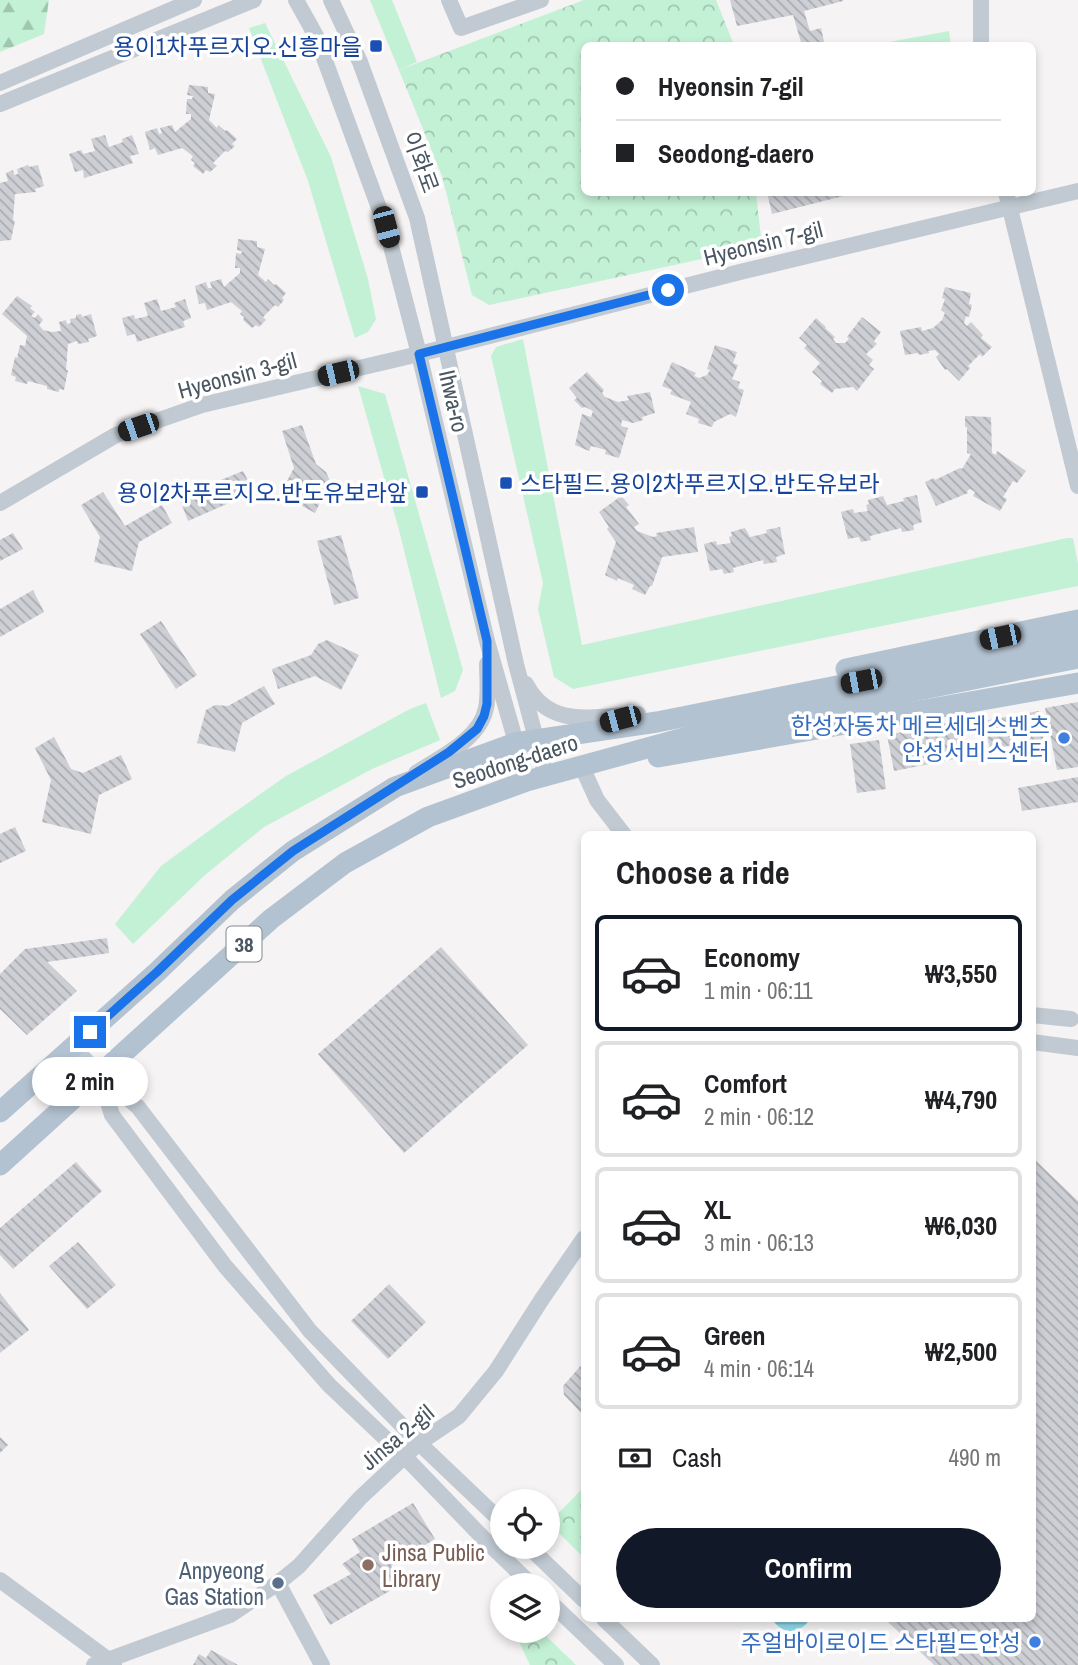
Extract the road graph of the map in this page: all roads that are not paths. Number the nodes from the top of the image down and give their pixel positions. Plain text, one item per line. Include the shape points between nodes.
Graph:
1 (194, 0) edge
2 (254, 0) edge
3 (296, 0) edge
4 (331, 0) edge
5 (449, 0) edge
6 (541, 0) edge
7 (981, 0) edge
8 (982, 42) edge
9 (0, 83) edge
10 (0, 104) edge
11 (1078, 191) edge
12 (1008, 200) edge
13 (444, 347) junction
14 (419, 354) junction
15 (1078, 486) edge
16 (0, 503) edge
17 (1078, 620) edge
18 (1078, 638) edge
19 (487, 641) junction
20 (1078, 658) edge
21 (516, 664) junction
22 (1078, 683) edge
23 (638, 714) junction
24 (533, 740) junction
25 (583, 769) junction
26 (536, 778) junction
27 (394, 787) junction
28 (621, 831) edge
29 (1036, 1015) edge
30 (1071, 1019) dead end
31 (1036, 1043) edge
32 (73, 1047) junction
33 (1078, 1048) edge
34 (99, 1074) junction
35 (0, 1112) edge
36 (0, 1165) edge
37 (581, 1242) edge
38 (419, 1443) junction
39 (405, 1457) junction
40 (490, 1511) edge
41 (540, 1559) edge
42 (519, 1573) edge
43 (0, 1580) edge
44 (278, 1583) junction
45 (581, 1598) edge
46 (560, 1611) edge
47 (607, 1622) edge
48 (105, 1663) edge
49 (322, 1665) edge
50 (616, 1665) edge
51 (652, 1665) edge

1 - 9 street
2 - 10 street
3 - 14 street, Ihwa-ro via 316,36 386,227
4 - 13 street, 이화로 via 360,62 417,218
5 - 6 street via 461,28
7 - 8 street
11 - 12 street, Hyeonsin 7-gil
12 - 13 street, Hyeonsin 7-gil
12 - 15 street
13 - 14 street, Hyeonsin 7-gil
13 - 21 street, 이화로
14 - 16 street, Hyeonsin 3-gil via 202,405 116,435
14 - 19 street, Ihwa-ro
17 - 23 main road
18 - 24 main road, Seodong-daero / 38 via 657,722
19 - 24 street, Ihwa-ro
19 - 27 street via 487,704 477,729
20 - 26 main road, Seodong-daero / 38 via 698,734
21 - 23 street via 542,708 558,715
21 - 24 street
22 - 25 main road
23 - 24 main road
24 - 26 street
24 - 27 main road, Seodong-daero / 38
25 - 26 main road
25 - 28 street via 597,800
26 - 34 main road, Seodong-daero / 38 via 428,817 345,863 271,919
27 - 32 main road, Seodong-daero / 38 via 293,851 242,892
29 - 30 street
31 - 33 street
32 - 34 street
32 - 35 main road, Seodong-daero / 38
34 - 36 main road, Seodong-daero / 38
34 - 38 street via 138,1107 310,1331
34 - 39 street via 112,1115 225,1266 329,1385
37 - 38 street, Jinsa 2-gil via 496,1371 458,1416
38 - 39 street, Jinsa 2-gil
38 - 40 street
39 - 42 street
39 - 44 street, Jinsa 2-gil
41 - 45 street
43 - 48 street
44 - 48 street, Jinsa 2-gil via 230,1615
44 - 49 street
46 - 50 street
47 - 51 street

